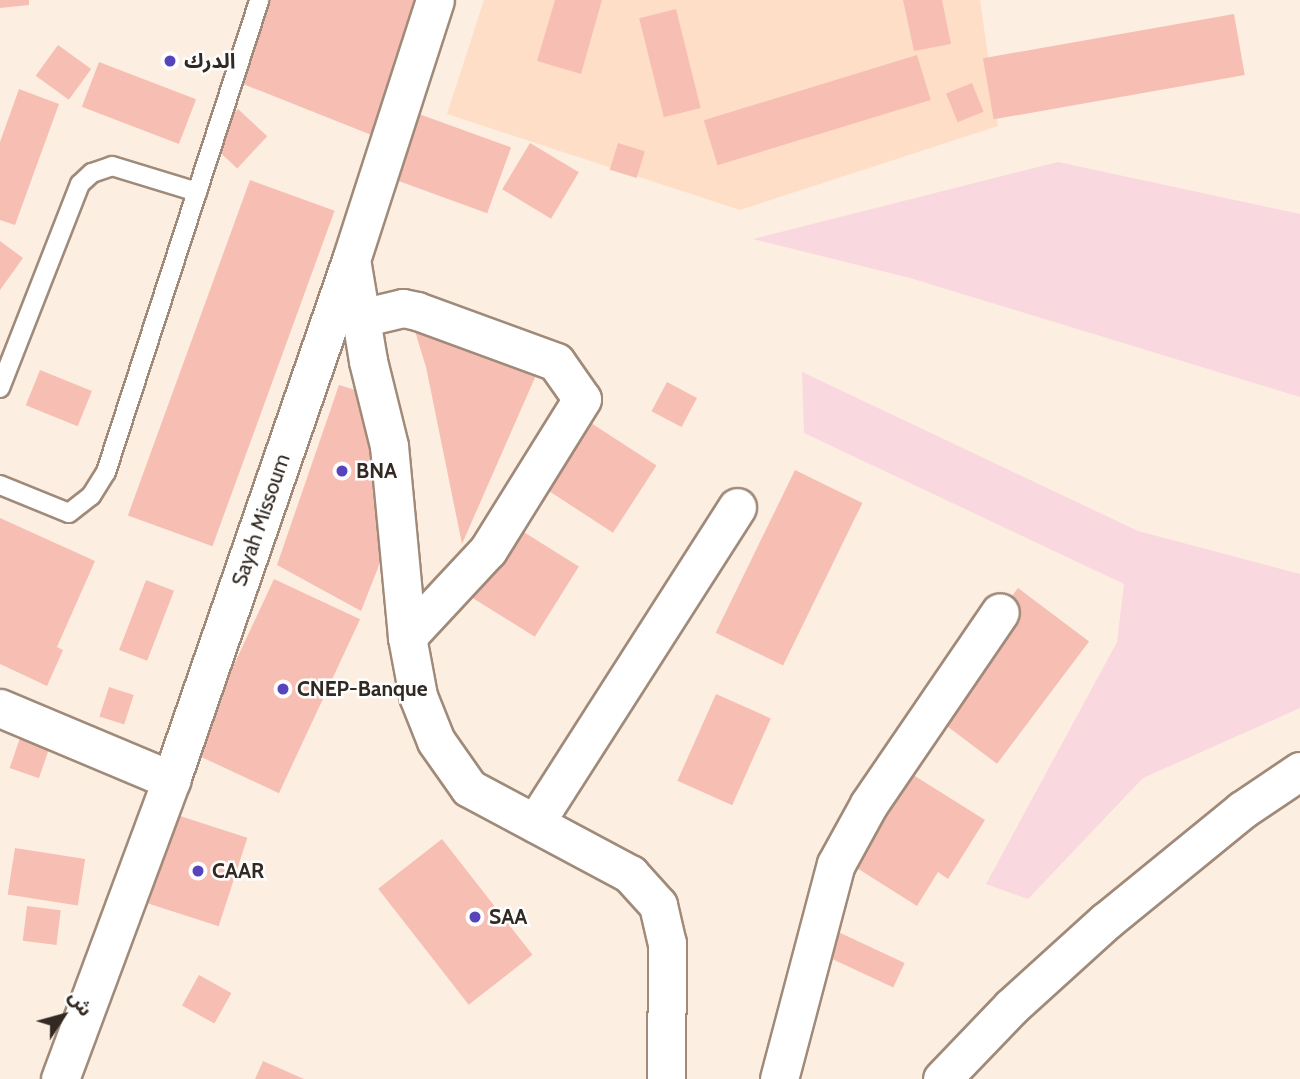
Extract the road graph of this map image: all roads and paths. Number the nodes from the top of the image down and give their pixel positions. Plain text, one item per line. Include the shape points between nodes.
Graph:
1 (259, 0) edge
2 (435, 0) edge
3 (197, 192) junction
4 (351, 260) junction
5 (362, 318) junction
6 (0, 388) edge
7 (0, 485) edge
8 (737, 507) dead end
9 (1000, 612) dead end
10 (407, 637) junction
11 (0, 708) edge
12 (1300, 771) edge
13 (171, 780) junction
14 (535, 823) junction
15 (60, 1079) edge
16 (666, 1079) edge
17 (779, 1079) edge
18 (942, 1079) edge

1 - 3 lane
2 - 4 street, Sayah Missoum
3 - 6 lane via 111,166 80,184
3 - 7 lane via 106,472 91,496 69,513
4 - 5 street
4 - 13 street, Sayah Missoum
5 - 10 street via 388,446
5 - 10 street via 403,308 417,311 555,362 582,399 488,550
8 - 14 street
9 - 17 street via 869,804 836,864
10 - 14 street via 418,696 436,741 469,788
11 - 13 street
12 - 18 street via 1242,810 1106,921 1011,1007
13 - 15 street, Sayah Missoum
14 - 16 street via 629,874 658,905 667,943

